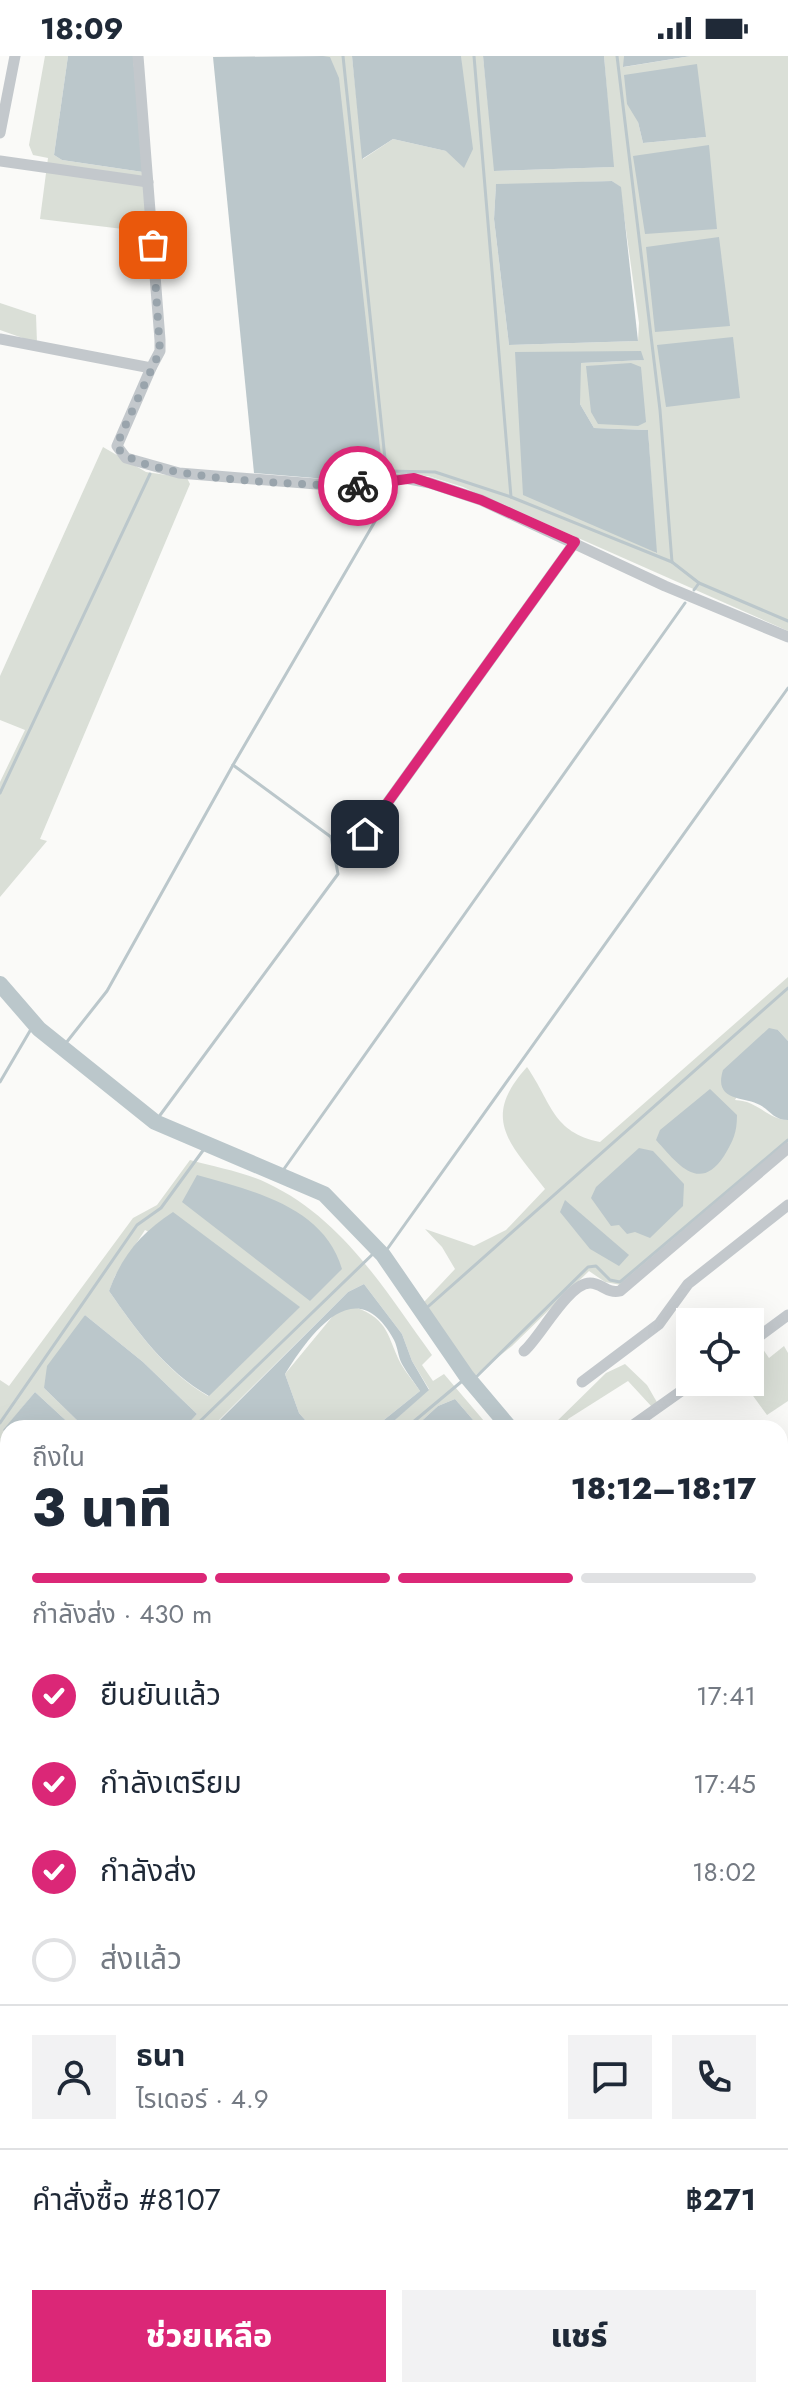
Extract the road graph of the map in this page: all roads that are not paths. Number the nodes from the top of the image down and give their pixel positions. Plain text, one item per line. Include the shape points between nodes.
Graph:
1 (15, 56) edge
2 (138, 56) edge
3 (0, 133) edge
4 (0, 161) edge
5 (148, 182) junction
6 (0, 339) edge
7 (151, 368) junction
8 (575, 542) junction
9 (788, 637) edge
10 (365, 834) dead end
11 (788, 1148) edge
12 (788, 1205) edge
13 (788, 1315) edge
14 (764, 1333) edge
15 (524, 1351) dead end
16 (582, 1382) dead end
17 (676, 1395) edge
18 (640, 1420) edge

1 - 3 street
2 - 5 street
4 - 5 street
5 - 7 street via 160,340
6 - 7 street
7 - 8 street via 117,446 139,464 179,473 341,486 414,478 481,500
8 - 9 street
8 - 10 street
11 - 15 street via 620,1291 593,1283 583,1286
12 - 16 street via 679,1292 659,1324
13 - 14 street
17 - 18 street

